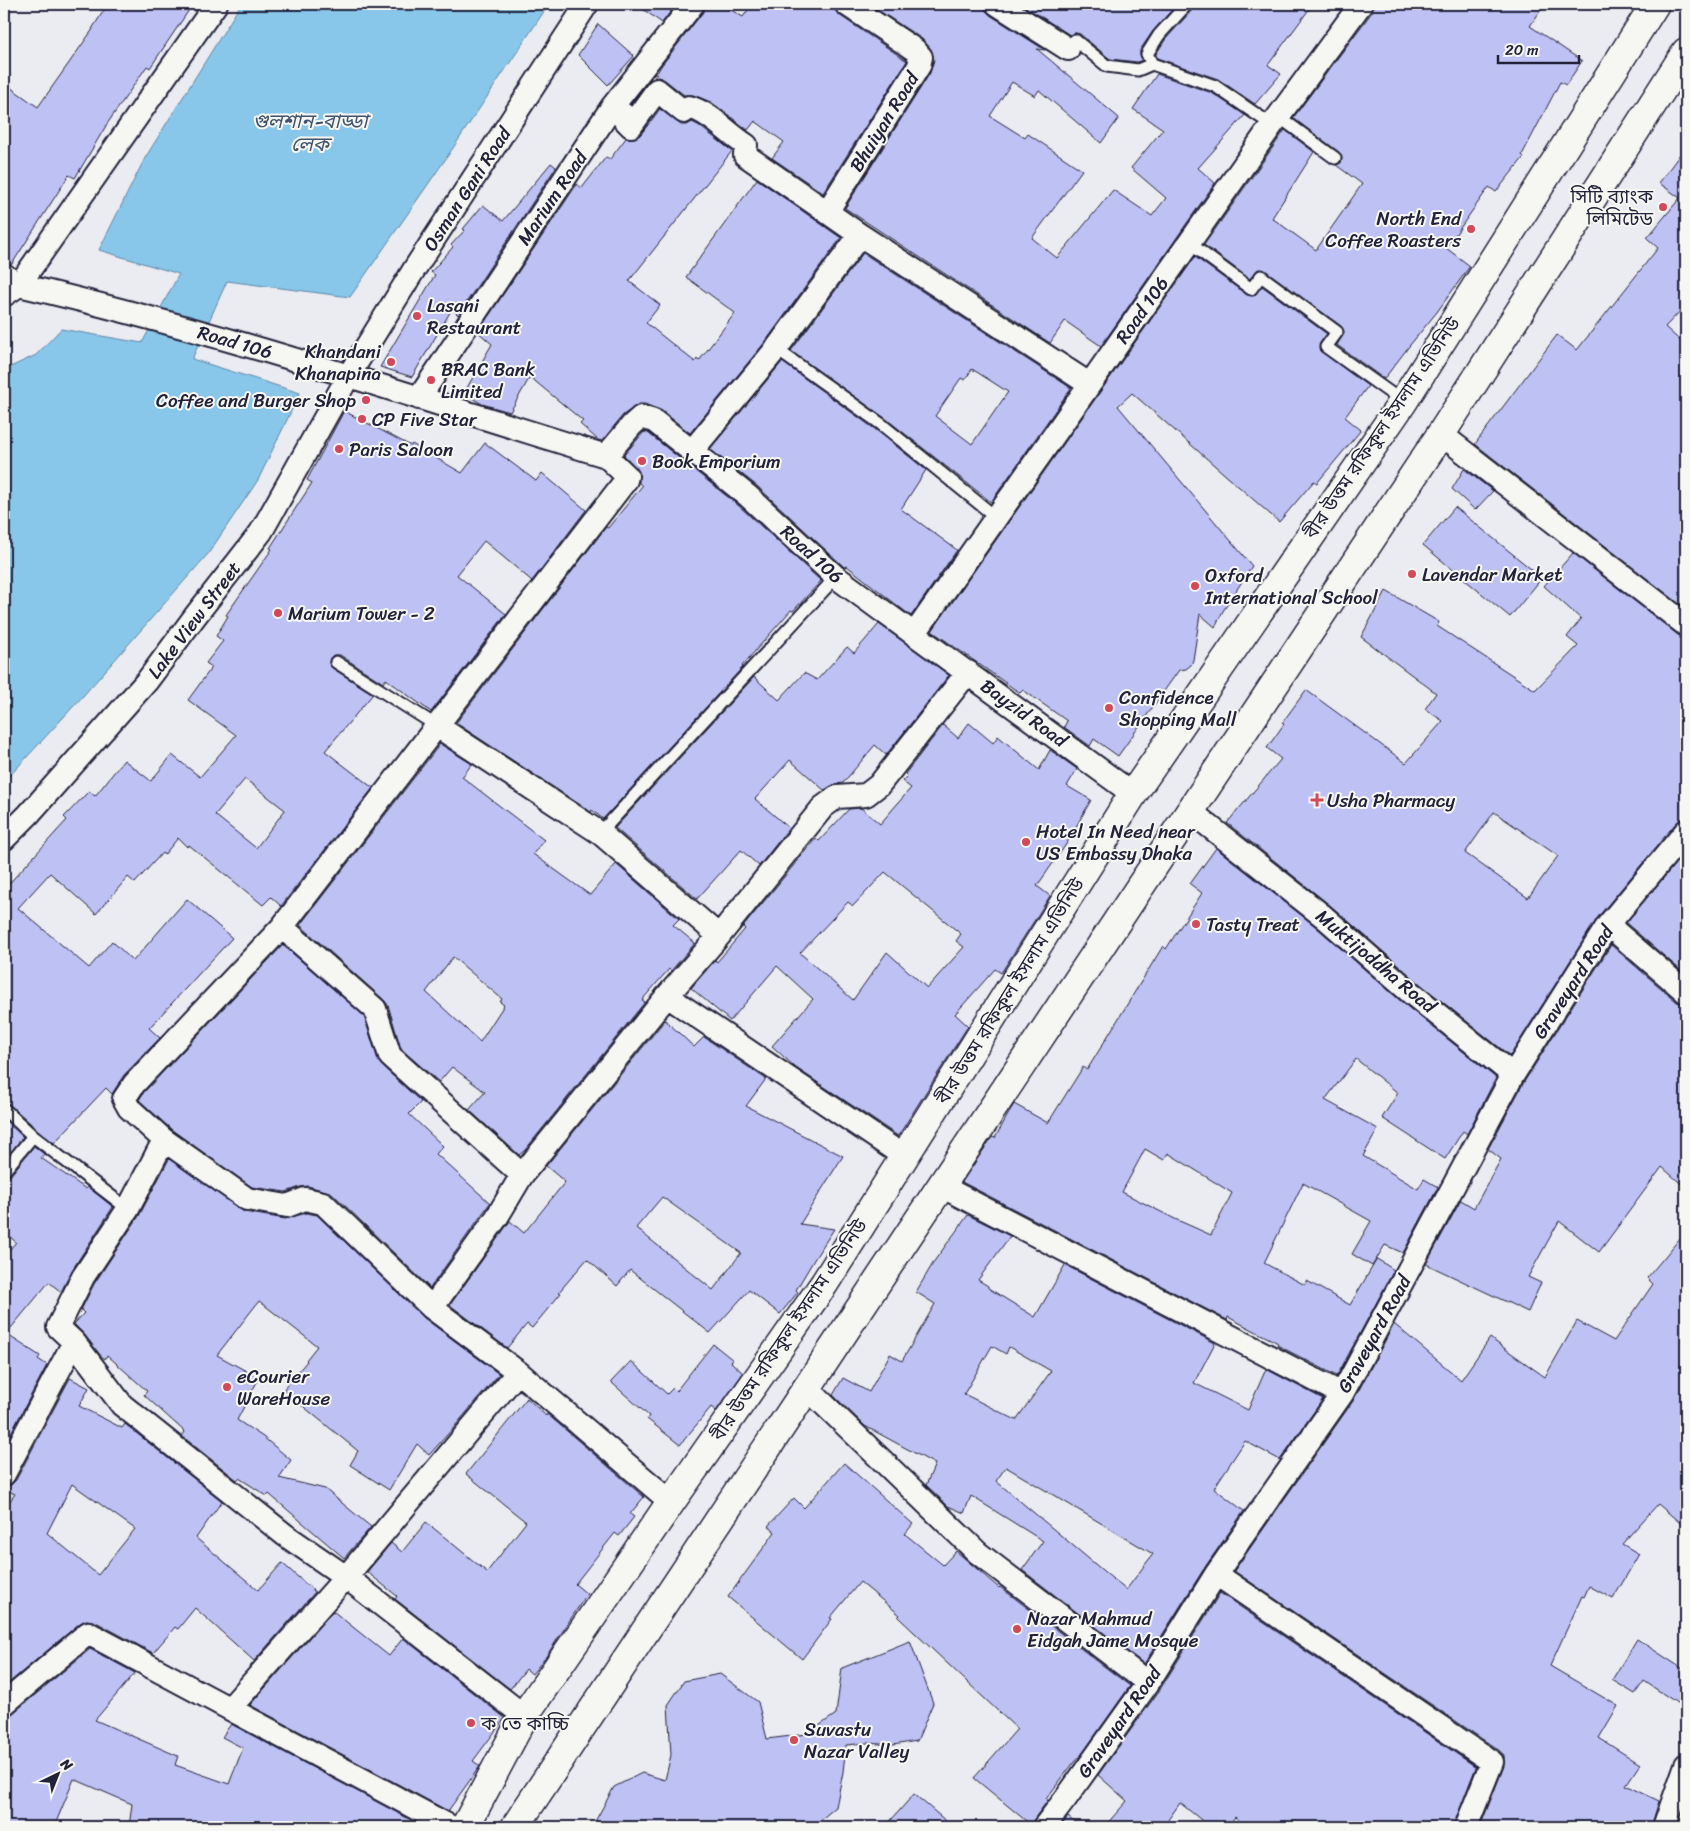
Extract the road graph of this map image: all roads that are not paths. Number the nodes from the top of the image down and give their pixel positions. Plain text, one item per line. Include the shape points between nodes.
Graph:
1 (216, 4) edge
2 (587, 4) edge
3 (693, 4) edge
4 (846, 4) edge
5 (997, 4) edge
6 (1187, 4) edge
7 (1361, 4) edge
8 (1655, 4) edge
9 (1068, 49) joint
10 (1685, 58) edge
11 (1152, 64) junction
12 (612, 107) junction
13 (1275, 120) junction
14 (1335, 158) dead end
15 (828, 212) junction
16 (860, 235) junction
17 (1190, 243) junction
18 (9, 285) edge
19 (776, 349) junction
20 (349, 375) junction
21 (1089, 384) junction
22 (419, 398) junction
23 (1403, 402) junction
24 (1441, 434) junction
25 (692, 452) junction
26 (606, 456) junction
27 (997, 518) junction
28 (836, 577) junction
29 (1686, 625) edge
30 (915, 633) junction
31 (336, 662) dead end
32 (968, 672) junction
33 (436, 726) junction
34 (1133, 794) junction
35 (1190, 812) junction
36 (1686, 831) edge
37 (600, 833) junction
38 (4, 839) edge
39 (1608, 925) junction
40 (282, 926) junction
41 (719, 936) junction
42 (1686, 992) edge
43 (667, 996) junction
44 (1513, 1075) junction
45 (4, 1109) edge
46 (33, 1136) junction
47 (164, 1140) junction
48 (905, 1157) junction
49 (6, 1163) edge
50 (522, 1176) junction
51 (941, 1186) junction
52 (128, 1209) junction
53 (432, 1308) junction
54 (74, 1342) junction
55 (518, 1372) junction
56 (806, 1388) junction
57 (1342, 1394) junction
58 (4, 1474) edge
59 (671, 1502) junction
60 (1216, 1574) junction
61 (346, 1577) junction
62 (1148, 1683) junction
63 (4, 1704) edge
64 (230, 1708) junction
65 (524, 1716) junction
66 (1686, 1765) edge
67 (451, 1827) edge
68 (465, 1827) edge
69 (515, 1827) edge
70 (1044, 1827) edge
71 (1466, 1827) edge
72 (1664, 1827) edge

1 - 18 street
2 - 20 street, Osman Gani Road
3 - 12 street, Marium Road
4 - 15 street, Bhuiyan Road via 921,57 919,66
5 - 9 street
6 - 11 lane via 1158,35 1147,54
7 - 13 street, Road 106
8 - 23 main road, বীর উত্তম রফিকুল ইসলাম এভিনিউ
9 - 11 lane via 1075,40 1107,66 1138,70
10 - 24 main road
11 - 13 lane via 1215,86
12 - 15 street via 624,115 631,126 657,90 684,112 689,107 710,116 746,145 745,155
12 - 22 street, Marium Road
13 - 14 lane
13 - 17 street, Road 106
15 - 16 street
16 - 19 street
16 - 21 street
17 - 21 street, Road 106
17 - 23 lane via 1251,289 1261,276 1337,332 1326,347
18 - 20 street, Road 106 via 64,296
19 - 25 street
19 - 27 lane via 882,424
20 - 22 street, Road 106
20 - 38 street, Lake View Street via 261,532 147,681
21 - 27 street, Road 106
22 - 26 street, Road 106
23 - 34 main road, বীর উত্তম রফিকুল ইসলাম এভিনিউ
24 - 29 street
24 - 35 main road
25 - 26 street, Road 106 via 654,421 642,418
25 - 28 street, Road 106 via 748,496
26 - 33 street via 624,472 626,480
27 - 30 street, Road 106
28 - 30 street, Road 106
28 - 37 lane
30 - 32 street, Bayzid Road
31 - 33 lane
32 - 34 street, Bayzid Road
32 - 41 street via 879,785 866,795 837,797 823,807
33 - 37 street
33 - 40 street
34 - 48 main road, বীর উত্তম রফিকুল ইসলাম এভিনিউ
35 - 44 street, Muktijoddha Road via 1323,916
35 - 51 main road
36 - 39 street, Graveyard Road
37 - 41 street
39 - 42 street
39 - 44 street, Graveyard Road
40 - 47 street via 134,1084 124,1099 129,1108
40 - 50 street via 375,1009 390,1056
41 - 43 street
43 - 48 street
43 - 50 street
44 - 57 street, Graveyard Road
45 - 46 lane
46 - 49 lane
46 - 52 lane
47 - 52 street
47 - 53 street via 247,1199 287,1206 304,1199 323,1203
48 - 59 main road, বীর উত্তম রফিকুল ইসলাম এভিনিউ via 824,1284
50 - 53 street
51 - 56 main road
51 - 57 street
52 - 54 street via 82,1277 58,1327
53 - 55 street
54 - 58 street
54 - 61 street via 122,1405 285,1535
55 - 59 street
55 - 61 street
56 - 62 street via 978,1553
56 - 69 main road
57 - 60 street, Graveyard Road
59 - 65 main road, বীর উত্তম রফিকুল ইসলাম এভিনিউ
60 - 62 street, Graveyard Road
60 - 71 street via 1492,1762
61 - 64 street
61 - 65 street
62 - 70 street, Graveyard Road
63 - 64 street via 88,1633
64 - 67 street
65 - 68 main road, বীর উত্তম রফিকুল ইসলাম এভিনিউ
66 - 72 street

